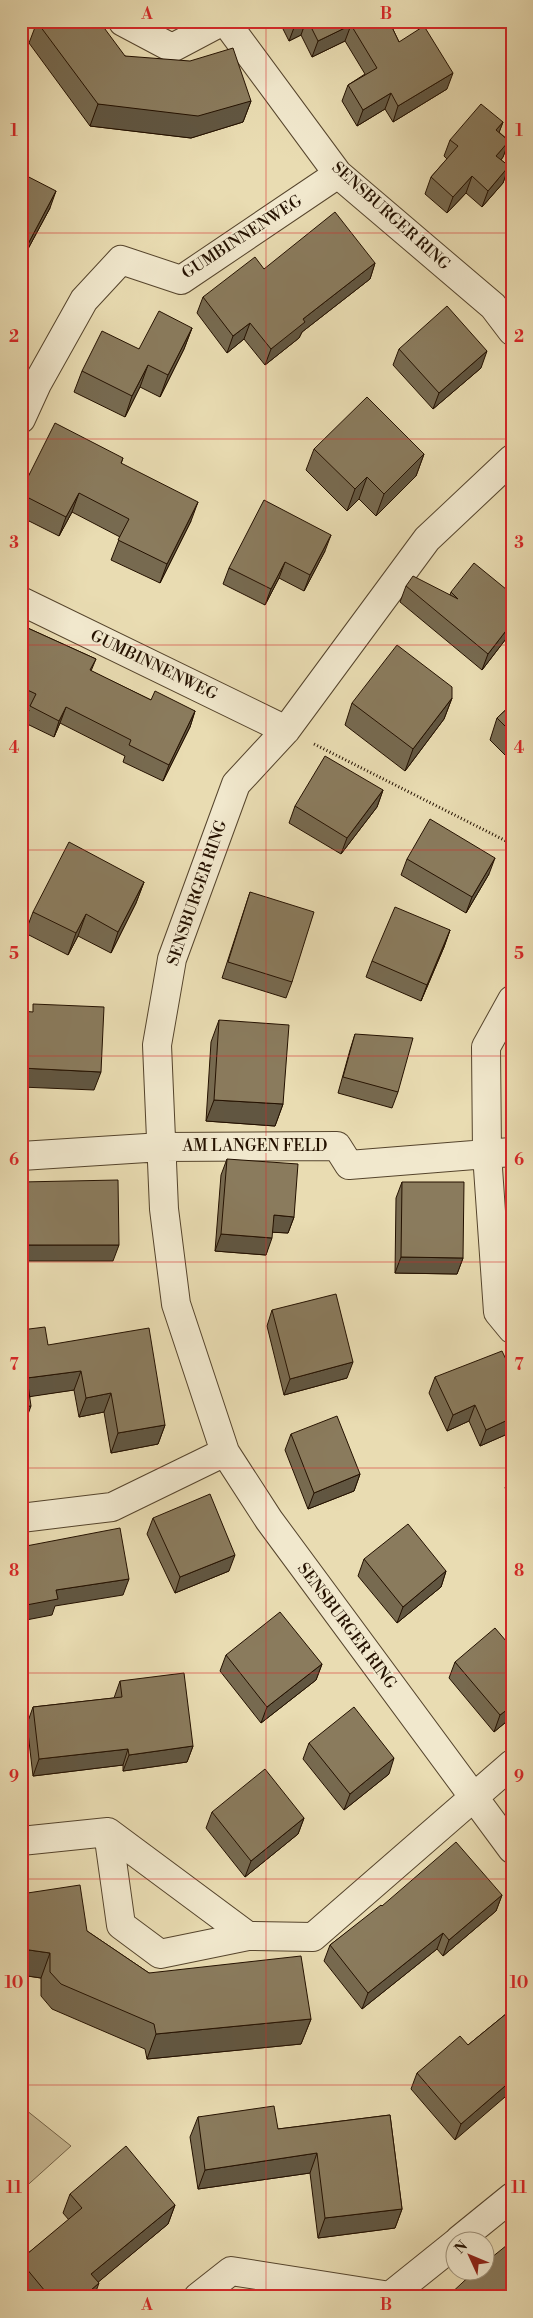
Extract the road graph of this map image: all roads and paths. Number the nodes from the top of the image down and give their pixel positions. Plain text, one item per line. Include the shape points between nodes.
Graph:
1 (224, 21) edge
2 (123, 22) edge
3 (338, 174) junction
4 (512, 331) edge
5 (21, 419) edge
6 (512, 459) edge
7 (21, 600) edge
8 (286, 730) junction
9 (512, 844) edge
10 (512, 1000) edge
11 (162, 1147) junction
12 (500, 1153) edge
13 (21, 1156) edge
14 (512, 1329) edge
15 (225, 1452) junction
16 (21, 1518) edge
17 (512, 1764) edge
18 (474, 1797) junction
19 (108, 1832) junction
20 (21, 1841) edge
21 (512, 1850) edge
22 (248, 1936) junction
23 (512, 2197) edge
24 (471, 2230) edge
25 (446, 2251) edge
26 (207, 2294) edge
27 (390, 2297) edge

1 - 2 street, SENSBURGER RING via 172,48
1 - 3 street, SENSBURGER RING
3 - 4 street, SENSBURGER RING via 493,306
3 - 5 street, GUMBINNENWEG via 181,280 121,260 84,300
6 - 8 street, SENSBURGER RING via 427,539
7 - 8 street, GUMBINNENWEG
8 - 9 path
8 - 11 street, SENSBURGER RING via 236,784 172,959 157,1045
10 - 12 street via 486,1047
11 - 12 street, AM LANGEN FELD via 337,1146 349,1165
11 - 13 street
11 - 15 street, SENSBURGER RING via 164,1209 176,1304
12 - 14 street via 498,1312
15 - 16 street via 112,1507
15 - 18 street, SENSBURGER RING via 275,1528
17 - 18 street
18 - 21 street, SENSBURGER RING
18 - 22 street via 313,1937
19 - 20 street
19 - 22 street
19 - 22 street via 122,1926 160,1954
23 - 24 street
25 - 27 street
26 - 27 street via 231,2271

